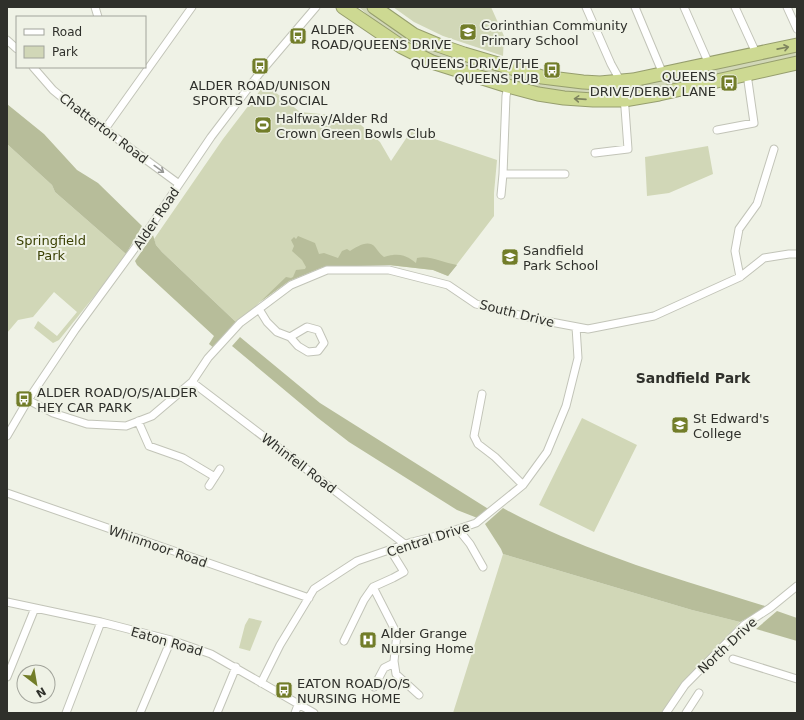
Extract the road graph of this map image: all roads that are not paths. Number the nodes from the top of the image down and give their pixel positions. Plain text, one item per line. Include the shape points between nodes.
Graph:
1 (192, 7) edge
2 (316, 7) edge
3 (343, 7) edge
4 (374, 7) edge
5 (586, 7) edge
6 (635, 7) edge
7 (684, 7) edge
8 (735, 7) edge
9 (787, 7) edge
10 (795, 26) edge
11 (7, 40) edge
12 (797, 45) edge
13 (16, 48) edge
14 (756, 53) junction
15 (797, 63) edge
16 (709, 64) junction
17 (34, 68) edge
18 (664, 74) junction
19 (747, 74) junction
20 (621, 82) junction
21 (508, 86) junction
22 (624, 100) junction
23 (105, 130) junction
24 (717, 130) dead end
25 (774, 149) dead end
26 (595, 152) dead end
27 (503, 174) junction
28 (565, 174) dead end
29 (179, 184) junction
30 (502, 195) dead end
31 (797, 254) edge
32 (740, 277) junction
33 (259, 309) junction
34 (576, 327) junction
35 (290, 336) junction
36 (192, 382) junction
37 (482, 394) dead end
38 (28, 400) junction
39 (138, 421) junction
40 (7, 436) edge
41 (220, 469) dead end
42 (215, 477) junction
43 (524, 485) junction
44 (209, 486) dead end
45 (7, 493) edge
46 (458, 529) junction
47 (406, 545) junction
48 (390, 550) junction
49 (483, 567) dead end
50 (797, 586) edge
51 (373, 587) junction
52 (309, 598) junction
53 (7, 602) edge
54 (35, 608) junction
55 (101, 622) junction
56 (171, 640) junction
57 (344, 641) dead end
58 (732, 659) dead end
59 (394, 663) junction
60 (236, 667) junction
61 (7, 676) edge
62 (797, 679) edge
63 (260, 683) junction
64 (374, 687) dead end
65 (699, 693) dead end
66 (419, 695) dead end
67 (298, 705) junction
68 (66, 713) edge
69 (140, 713) edge
70 (217, 713) edge
71 (295, 713) edge
72 (314, 713) edge
73 (666, 713) edge
74 (686, 713) edge

1 - 23 street
2 - 29 street, Alder Road via 259,74
3 - 21 highway via 417,56
4 - 20 highway via 414,35 464,54 542,76 583,82
5 - 20 street
6 - 18 street
7 - 16 street
8 - 14 street
9 - 10 street
11 - 13 street
14 -> 12 highway
14 - 16 highway
15 - 19 highway
16 - 18 highway
17 - 23 street, Chatterton Road via 53,90
18 - 20 highway
19 - 22 highway
19 - 24 street via 754,123
20 - 22 street
22 -> 21 highway via 564,98
21 - 27 street
22 - 26 street via 628,149
23 -> 29 street, Chatterton Road
25 - 32 street via 757,204 739,229 735,251
27 - 28 street
27 - 30 street
29 - 38 street, Alder Road
31 - 32 street, South Drive via 764,258
32 - 34 street, South Drive via 654,316 588,329
33 - 34 street, South Drive via 291,285 327,270 390,270 448,285 476,304
33 - 35 street via 277,332
33 - 36 street, South Drive via 240,323 208,358
34 - 43 street, Central Drive via 578,358 566,406 547,452
35 - 35 street via 298,346 308,352 318,351 324,343 318,330 307,327
36 - 39 street, South Drive via 152,416
36 - 47 street, Whinfell Road
37 - 43 street via 474,436 478,444
38 - 39 street, South Drive via 53,413 87,424 126,426
38 - 40 street, Alder Road
39 - 42 street via 149,446 183,458
41 - 42 street
42 - 44 street
43 - 46 street, Central Drive via 476,523
45 - 52 street, Whinmoor Road
46 - 47 street, Central Drive
46 - 49 street
47 - 48 street, Central Drive
48 - 51 street via 404,572
48 - 52 street, Central Drive via 357,561 314,589
50 - 73 street, North Drive via 744,625 685,685
51 - 57 street
51 - 59 street via 397,634
52 - 63 street, Central Drive
53 - 54 street, Eaton Road
54 - 55 street, Eaton Road
54 - 61 street
55 - 56 street, Eaton Road
55 - 68 street
56 - 60 street, Eaton Road via 212,654
56 - 69 street
58 - 62 street
59 - 64 street via 384,668
59 - 66 street via 396,674
60 - 63 street, Eaton Road
60 - 70 street
63 - 67 street, Eaton Road
65 - 74 street
67 - 71 street
67 - 72 street, Eaton Road

